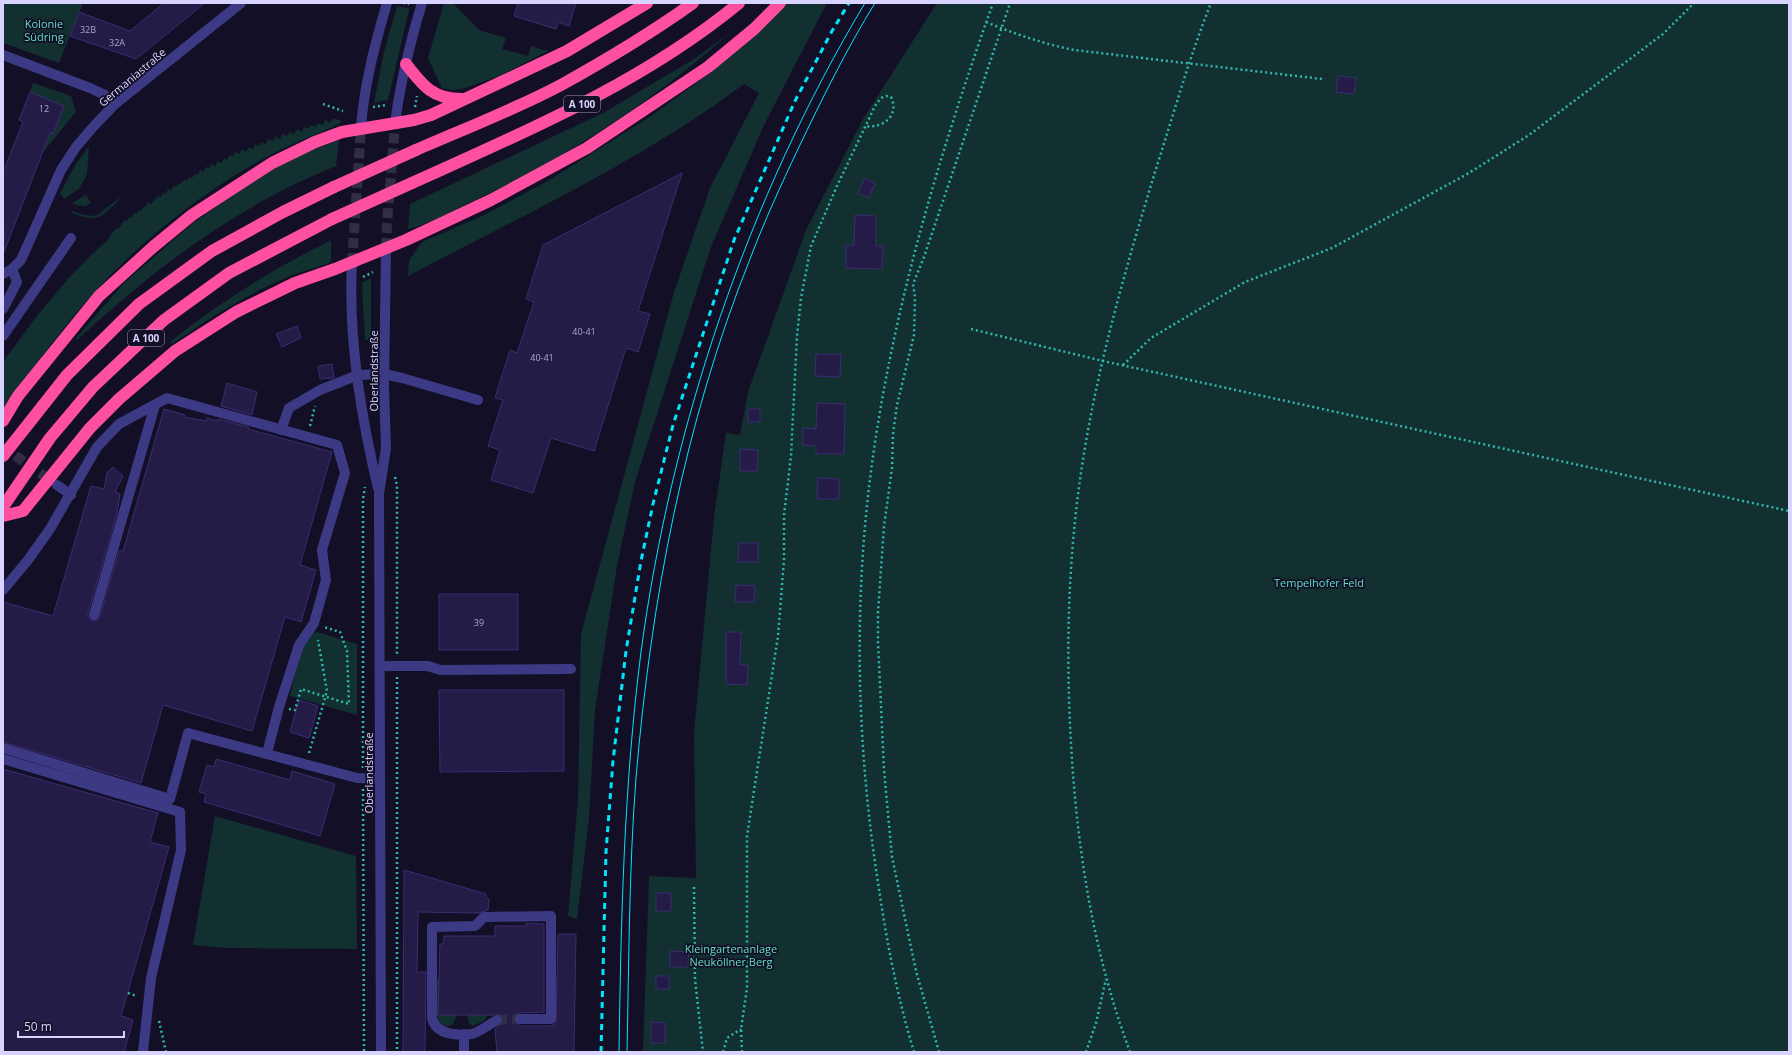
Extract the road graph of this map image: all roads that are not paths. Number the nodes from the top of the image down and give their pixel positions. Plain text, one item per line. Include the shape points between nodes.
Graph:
1 (241, 3) edge
2 (387, 3) edge
3 (422, 3) edge
4 (647, 3) edge
5 (693, 3) edge
6 (739, 3) edge
7 (780, 3) edge
8 (3, 55) edge
9 (406, 64) junction
10 (466, 100) junction
11 (115, 104) junction
12 (395, 124) junction
13 (361, 128) junction
14 (71, 238) dead end
15 (386, 248) junction
16 (352, 262) junction
17 (8, 272) edge
18 (3, 309) edge
19 (3, 336) edge
20 (384, 374) junction
21 (358, 375) junction
22 (478, 400) dead end
23 (155, 405) junction
24 (3, 421) edge
25 (281, 430) junction
26 (3, 456) edge
27 (57, 485) tunnel mouth
28 (379, 494) junction
29 (71, 495) junction
30 (3, 507) edge
31 (3, 516) edge
32 (3, 590) edge
33 (94, 615) dead end
34 (380, 666) junction
35 (571, 669) dead end
36 (3, 748) edge
37 (267, 753) junction
38 (3, 759) edge
39 (380, 779) junction
40 (497, 1020) tunnel mouth
41 (520, 1020) tunnel mouth
42 (464, 1034) junction
43 (143, 1052) edge
44 (381, 1052) edge
45 (464, 1052) edge

1 - 11 street, Germaniastraße
2 - 13 street via 369,71
3 - 9 street
4 - 10 highway via 567,51
5 - 26 highway, A 100, bridge via 650,33 560,85 334,187 212,251 139,304 67,375
6 - 30 highway, A 100, bridge via 676,51 625,81 522,134 332,219 229,273 164,320 93,387 50,438
7 - 15 highway via 754,29 708,67 587,148 491,200
8 - 11 street via 90,88 105,95
9 - 10 highway via 428,90 449,99
9 - 12 street
10 - 12 highway via 423,118
11 - 17 street, Germaniastraße via 76,147 61,170 21,260
12 - 13 highway
13 - 24 highway via 315,142 272,162 192,214 99,296 18,396
14 - 19 street
15 - 16 highway
15 - 20 street, Oberlandstraße
16 - 21 street, Oberlandstraße via 350,289
16 - 31 highway via 295,283 236,312 175,351 119,399 90,428 23,511
17 - 18 street via 17,282
20 - 21 street
20 - 22 street
20 - 28 street, Oberlandstraße via 386,448
21 - 25 street via 320,390 289,408
21 - 28 street, Oberlandstraße via 368,449
23 - 25 street via 167,398
23 - 29 street via 119,424 97,447
23 - 33 street
25 - 37 street via 337,445 345,473 322,550 326,580 314,623 299,644
27 - 29 street
28 - 34 street, Oberlandstraße
29 - 32 street via 37,548
34 - 35 street via 428,666 440,670
34 - 39 street, Oberlandstraße
36 - 37 street via 170,799 188,733
37 - 39 street via 357,778
38 - 43 street via 180,812 180,850 151,978
39 - 44 street, Oberlandstraße
40 - 42 street via 473,1034
41 - 42 street via 551,1019 551,916 484,917 475,926 432,927 432,1018 437,1029
42 - 45 street

